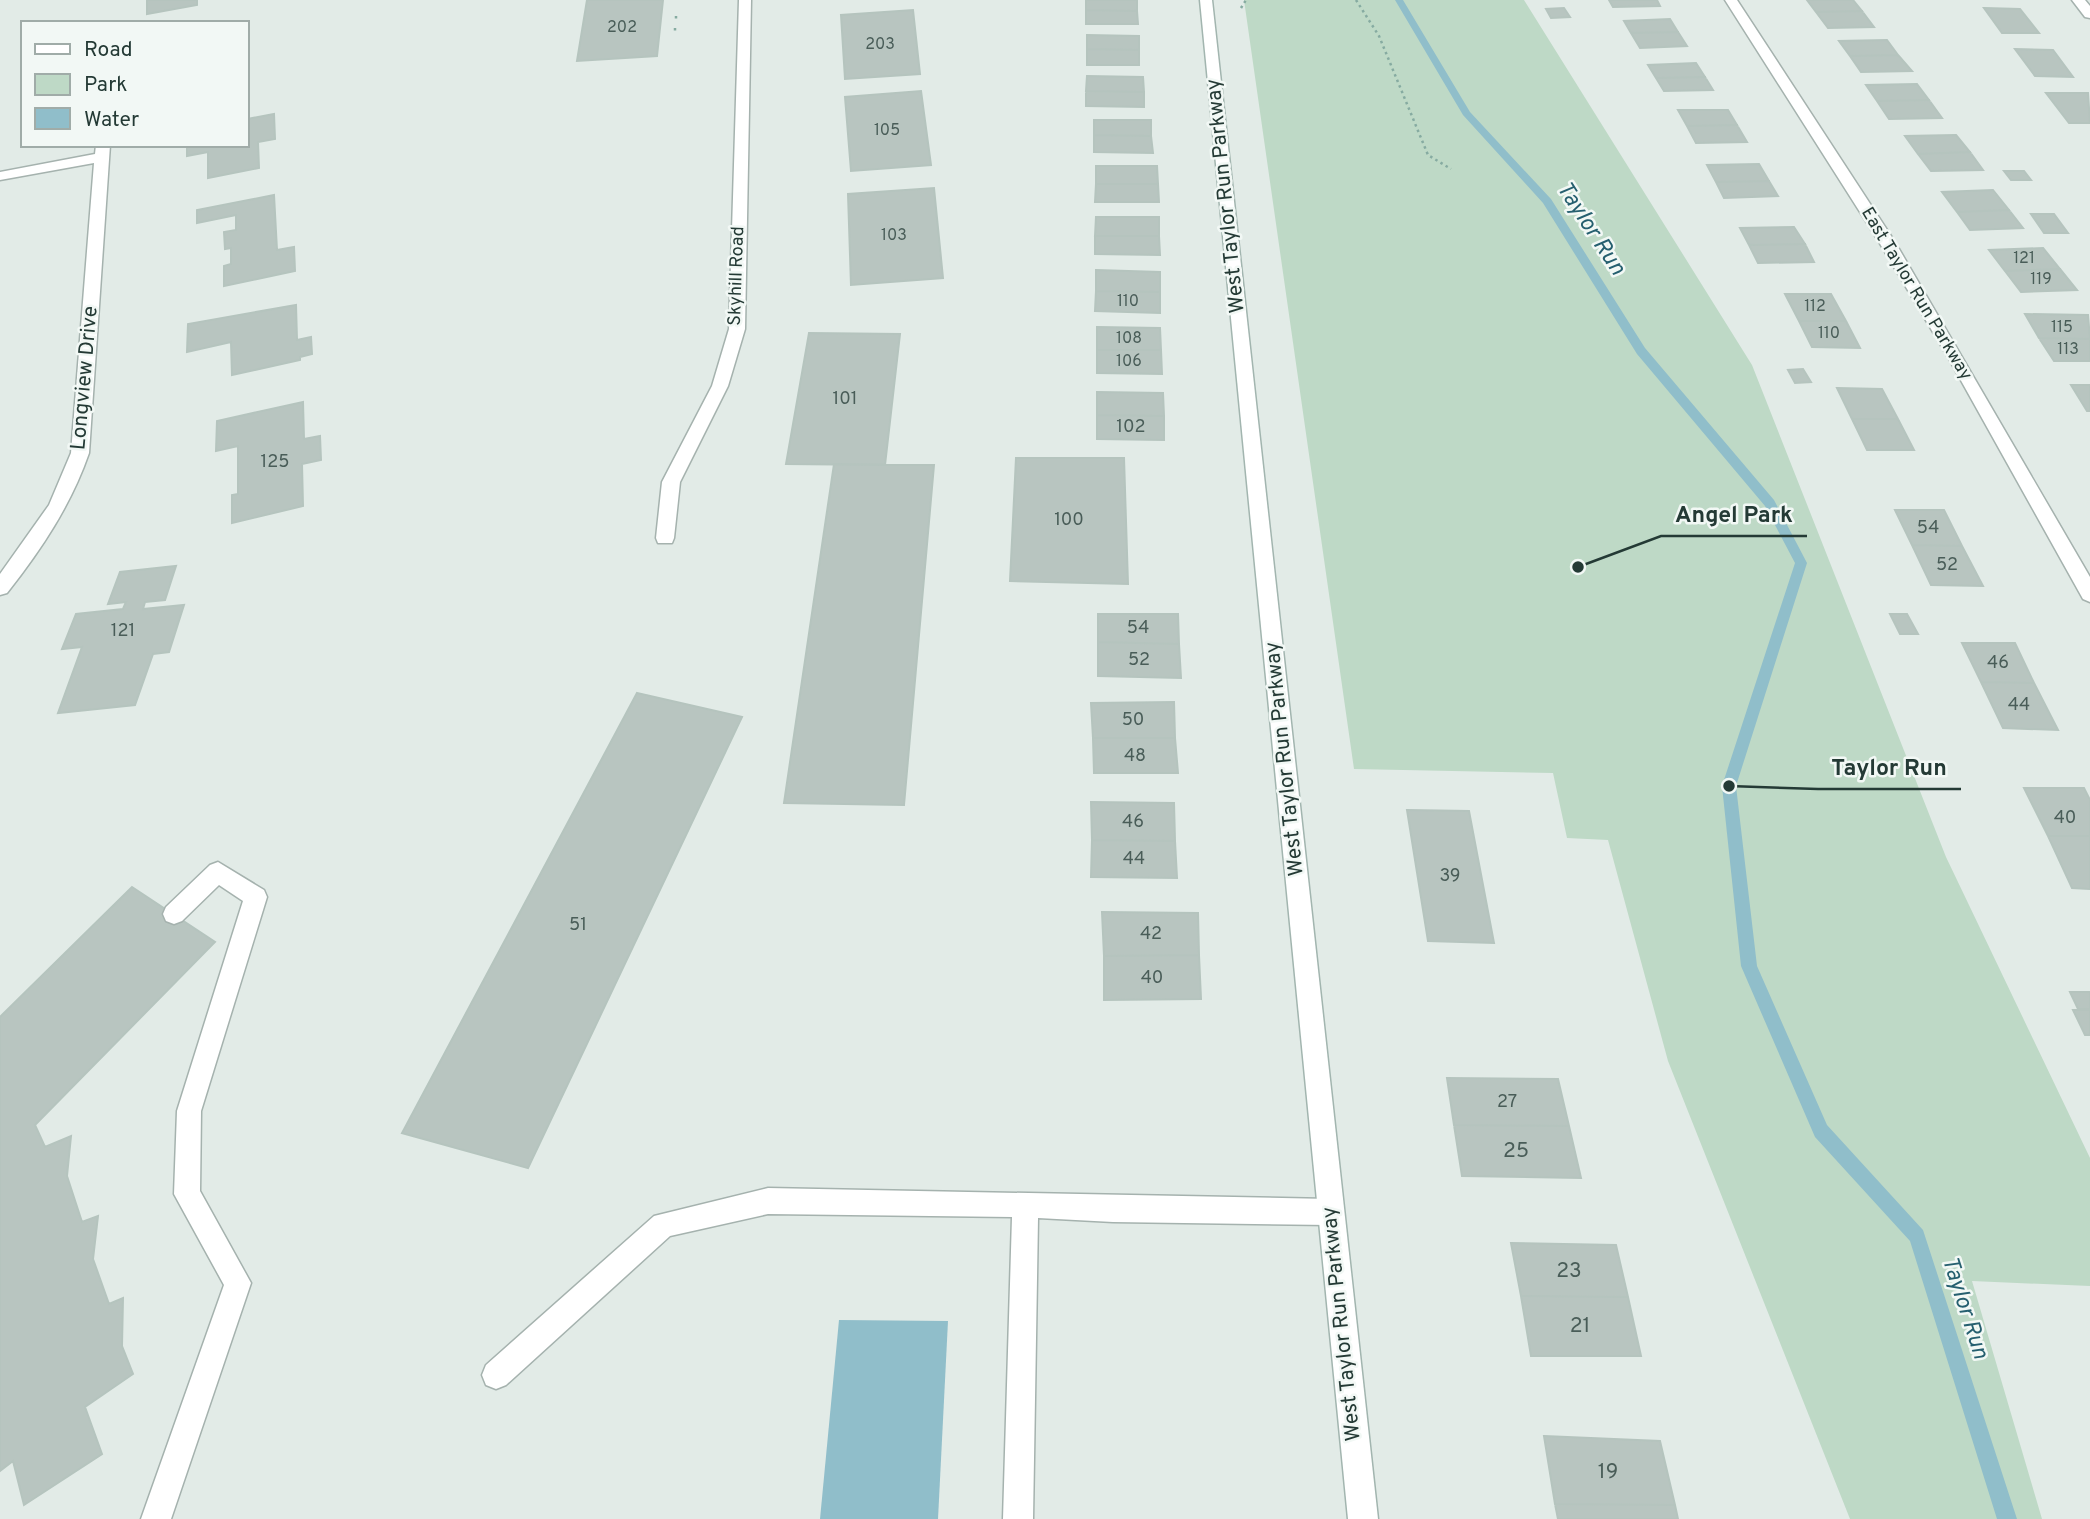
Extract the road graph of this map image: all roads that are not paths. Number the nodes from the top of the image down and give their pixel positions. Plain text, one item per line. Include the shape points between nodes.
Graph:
1 (745, 0) edge
2 (1206, 0) edge
3 (1731, 0) edge
4 (2078, 0) edge
5 (2090, 14) edge
6 (102, 151) edge
7 (0, 176) edge
8 (665, 538) dead end
9 (0, 587) edge
10 (2090, 594) edge
11 (174, 914) dead end
12 (1025, 1203) junction
13 (1330, 1212) junction
14 (496, 1375) dead end
15 (156, 1519) edge
16 (1018, 1519) edge
17 (1363, 1519) edge

1 - 8 street, Skyhill Road via 737,328 720,386 671,482
2 - 13 street, West Taylor Run Parkway
3 - 10 street, East Taylor Run Parkway via 1922,300
4 - 5 street
6 - 7 street
6 - 9 street, Longview Drive via 80,453 71,481 51,516
11 - 15 street via 218,872 256,897 189,1111 187,1194 238,1283
12 - 13 street
12 - 14 street via 768,1201 663,1225
12 - 16 street
13 - 17 street, West Taylor Run Parkway

